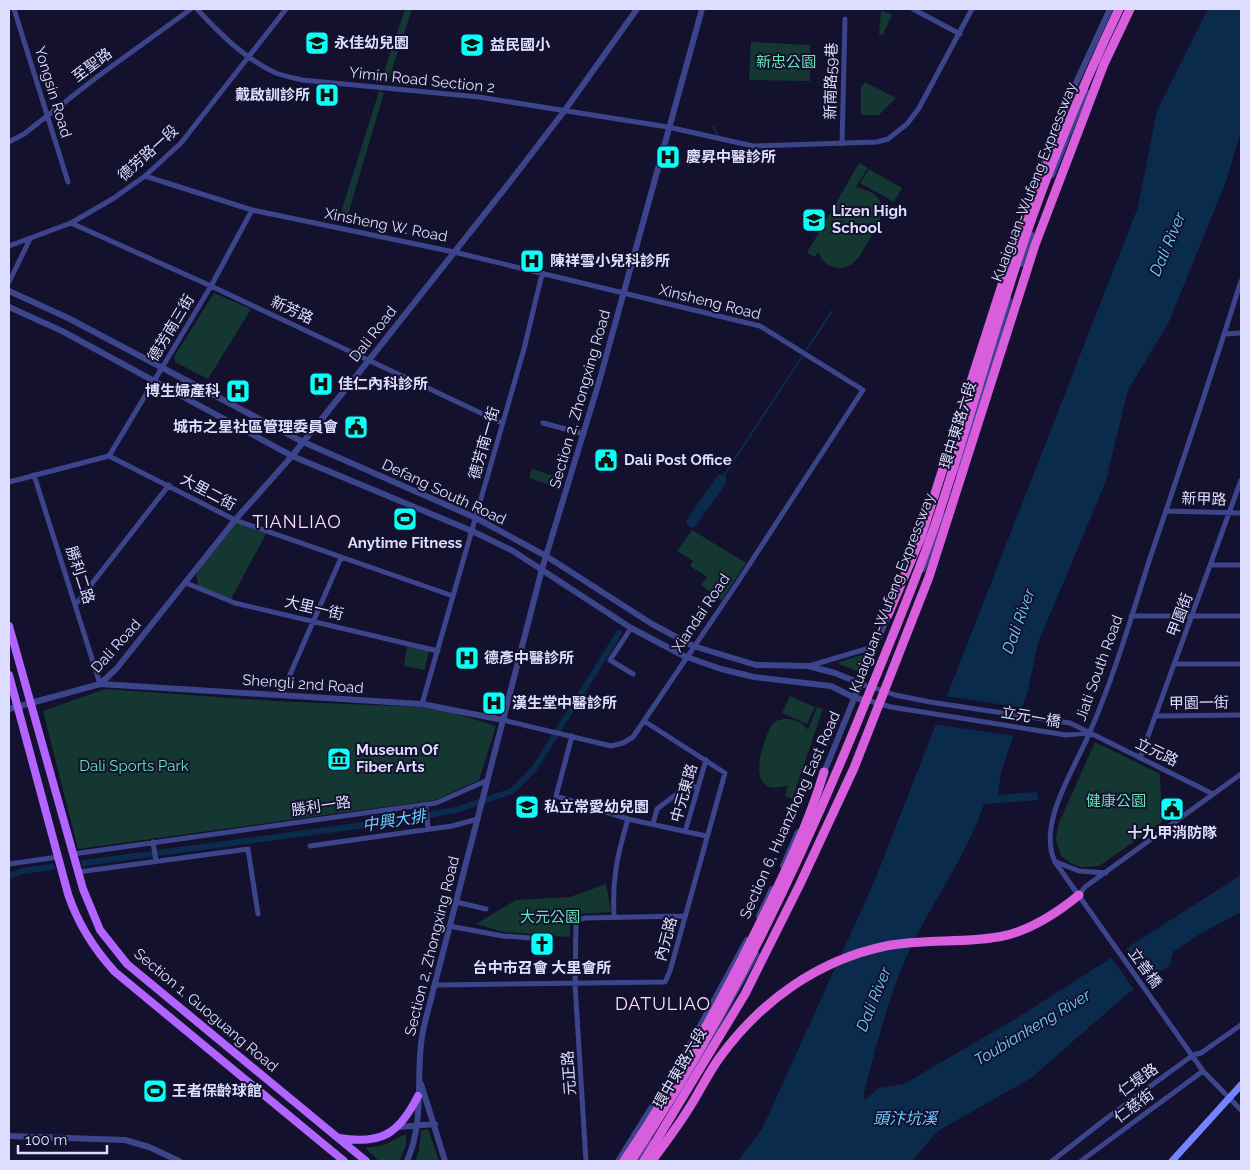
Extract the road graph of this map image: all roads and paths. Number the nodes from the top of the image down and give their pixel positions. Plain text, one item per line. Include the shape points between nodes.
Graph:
1 (14, 9) edge
2 (191, 9) edge
3 (197, 9) edge
4 (286, 9) edge
5 (637, 9) edge
6 (702, 9) edge
7 (913, 9) edge
8 (972, 9) edge
9 (1110, 9) edge
10 (1119, 9) edge
11 (1124, 9) edge
12 (1130, 9) edge
13 (845, 19) dead end
14 (960, 34) junction
15 (249, 56) junction
16 (565, 110) junction
17 (47, 116) junction
18 (668, 127) junction
19 (9, 142) edge
20 (1062, 142) junction
21 (842, 144) junction
22 (145, 176) junction
23 (68, 182) dead end
24 (252, 210) junction
25 (71, 223) junction
26 (1019, 225) junction
27 (1033, 229) junction
28 (30, 239) junction
29 (9, 246) edge
30 (454, 252) junction
31 (542, 274) junction
32 (1241, 281) edge
33 (9, 282) edge
34 (211, 286) junction
35 (9, 291) edge
36 (624, 294) junction
37 (9, 307) edge
38 (1241, 333) edge
39 (1225, 334) junction
40 (369, 360) junction
41 (161, 369) junction
42 (153, 382) junction
43 (863, 390) joint
44 (502, 423) junction
45 (542, 423) dead end
46 (584, 434) junction
47 (301, 441) junction
48 (109, 456) junction
49 (292, 456) junction
50 (34, 475) junction
51 (1241, 480) edge
52 (9, 482) edge
53 (169, 485) junction
54 (1166, 511) junction
55 (1230, 513) junction
56 (1241, 513) edge
57 (476, 518) junction
58 (235, 520) junction
59 (472, 531) junction
60 (546, 556) junction
61 (341, 558) junction
62 (1212, 565) junction
63 (1241, 565) edge
64 (542, 569) junction
65 (186, 583) junction
66 (453, 596) junction
67 (76, 604) junction
68 (888, 615) junction
69 (1131, 616) junction
70 (1193, 616) junction
71 (1241, 616) edge
72 (314, 620) junction
73 (9, 626) edge
74 (631, 628) junction
75 (693, 646) junction
76 (876, 646) junction
77 (438, 651) junction
78 (687, 657) junction
79 (1174, 664) junction
80 (1241, 664) edge
81 (808, 666) junction
82 (633, 674) dead end
83 (9, 675) edge
84 (100, 684) junction
85 (861, 684) junction
86 (875, 688) junction
87 (282, 695) junction
88 (856, 698) junction
89 (870, 701) junction
90 (30, 704) junction
91 (422, 704) junction
92 (18, 707) junction
93 (9, 709) edge
94 (1241, 715) edge
95 (1157, 716) junction
96 (503, 720) junction
97 (644, 721) junction
98 (1079, 731) junction
99 (1090, 732) junction
100 (572, 736) junction
101 (1140, 758) junction
102 (706, 760) junction
103 (824, 772) junction
104 (1241, 774) edge
105 (489, 780) junction
106 (698, 787) junction
107 (1213, 794) junction
108 (426, 805) junction
109 (478, 817) junction
110 (628, 819) junction
111 (652, 824) junction
112 (428, 829) junction
113 (686, 832) junction
114 (706, 836) junction
115 (153, 842) junction
116 (310, 846) dead end
117 (73, 854) junction
118 (58, 857) junction
119 (156, 861) junction
120 (1055, 862) junction
121 (9, 864) edge
122 (78, 872) junction
123 (1106, 873) junction
124 (1079, 895) junction
125 (456, 902) junction
126 (486, 909) dead end
127 (258, 914) dead end
128 (685, 916) junction
129 (614, 917) junction
130 (449, 926) junction
131 (544, 939) dead end
132 (574, 984) junction
133 (435, 985) junction
134 (1241, 1024) edge
135 (1193, 1055) junction
136 (1203, 1071) junction
137 (421, 1084) junction
138 (1241, 1085) edge
139 (418, 1096) junction
140 (1229, 1098) junction
141 (1241, 1110) edge
142 (435, 1124) junction
143 (418, 1125) junction
144 (398, 1127) junction
145 (9, 1136) edge
146 (337, 1138) junction
147 (179, 1161) edge
148 (344, 1161) edge
149 (366, 1161) edge
150 (407, 1161) edge
151 (445, 1161) edge
152 (586, 1161) edge
153 (618, 1161) edge
154 (624, 1161) edge
155 (631, 1161) edge
156 (638, 1161) edge
157 (644, 1161) edge
158 (652, 1161) edge
159 (1052, 1161) edge
160 (1081, 1161) edge
161 (1172, 1161) edge

1 - 17 street, Yongsin Road
2 - 17 street, 至聖路
3 - 15 street, Yimin Road Section 2 via 221,35
4 - 15 street, 德芳路一段
5 - 16 street, Dali Road
6 - 18 street, Section 2, Zhongxing Road
7 - 14 street
8 - 14 street, Yimin Road Section 2
9 - 26 street, Section 6, Huanzhong East Road via 1075,85
10 - 20 highway, Kuaiguan-Wufeng Expressway, bridge via 1094,60
11 - 27 street, 環中東路六段 via 1098,62
12 - 157 highway, Kuaiguan-Wufeng Expressway, bridge via 1104,64 1035,245 929,578 854,768 745,994
13 - 21 street, 新南路59巷
14 - 21 street, Yimin Road Section 2 via 907,124 888,139
15 - 16 street, Yimin Road Section 2 via 276,73 309,81 414,90
15 - 22 street, 德芳路一段 via 181,143
16 - 18 street, Yimin Road Section 2
16 - 30 street, Dali Road
17 - 19 street, 至聖路
17 - 23 street, Yongsin Road
18 - 21 street, Yimin Road Section 2 via 753,146
18 - 36 street, Section 2, Zhongxing Road
20 - 68 highway, bridge via 1043,170 1018,235 921,537
20 - 155 highway, Kuaiguan-Wufeng Expressway, bridge via 1040,194 1010,282 935,526 841,763 790,879 735,988
22 - 24 street, Xinsheng W. Road
22 - 25 street, 德芳路一段
24 - 30 street, Xinsheng W. Road
24 - 34 street, 德芳南三街
25 - 28 street, 德芳路一段
25 - 34 street, 新芳路
26 - 27 street
26 - 68 street, Section 6, Huanzhong East Road via 917,538
27 - 86 street, 環中東路六段 via 932,547
28 - 29 street, 德芳路一段
28 - 33 street
30 - 31 street, Xinsheng W. Road
30 - 40 street, Dali Road
31 - 36 street, Xinsheng W. Road
31 - 44 street, 德芳南一街
32 - 39 street, Jiati South Road
34 - 40 street, 新芳路
34 - 41 street, 德芳南三街
35 - 41 street, Defang South Road via 68,318
36 - 43 street, Xinsheng Road via 760,326
36 - 46 street, Section 2, Zhongxing Road
37 - 42 street, Defang South Road via 62,331
38 - 39 street
39 - 54 street, Jiati South Road
40 - 44 street, 新芳路
40 - 47 street, Dali Road
41 - 42 street, 德芳南三街
41 - 47 street, Defang South Road
42 - 48 street, 德芳南三街
42 - 49 street, Defang South Road
43 - 75 street, Xiandai Road
44 - 57 street, 德芳南一街
45 - 46 street
46 - 60 street, Section 2, Zhongxing Road
47 - 49 street, Dali Road
47 - 57 street, Defang South Road
48 - 50 street
48 - 53 street, 大里二街
49 - 58 street, Dali Road
49 - 59 street, Defang South Road
50 - 52 street
50 - 67 street, 勝利二路
51 - 55 street, 甲園街
53 - 58 street, 大里二街
53 - 67 street
54 - 55 street, 新甲路
54 - 69 street, Jiati South Road
55 - 56 street, 新甲路
55 - 62 street, 甲園街
57 - 59 street, 德芳南一街
57 - 60 street, Defang South Road
58 - 61 street, 大里二街
58 - 65 street, Dali Road
59 - 64 street, Defang South Road
59 - 66 street, 德芳南一街
60 - 64 street, Section 2, Zhongxing Road
60 - 75 street, Defang South Road
61 - 66 street, 大里二街
61 - 72 street
62 - 63 street
62 - 70 street, 甲園街
64 - 74 street, Defang South Road
64 - 96 street, Section 2, Zhongxing Road
65 - 72 street, 大里一街 via 235,603
65 - 84 street, Dali Road
66 - 77 street, 德芳南一街
67 - 84 street, 勝利二路
68 - 76 street, Section 6, Huanzhong East Road
69 - 70 street
69 - 99 street, Jiati South Road
70 - 71 street
70 - 79 street, 甲園街
72 - 77 street, 大里一街
72 - 87 street
73 - 90 main road, Section 1, Guoguang Road
74 - 78 street, Defang South Road
74 - 82 street via 610,660
75 - 78 street, Xiandai Road
75 - 81 street, Defang South Road via 756,664
76 - 81 street
76 - 85 street, Section 6, Huanzhong East Road
77 - 91 street, 德芳南一街
78 - 88 street, Defang South Road via 721,670 754,677 831,686
78 - 97 street, Xiandai Road
79 - 80 street
79 - 95 street, 甲園街
81 - 85 street, Defang South Road via 835,672
83 - 92 main road, Section 1, Guoguang Road
84 - 87 street, Shengli 2nd Road
84 - 90 street, Dali Road
85 - 86 street, Defang South Road
85 - 88 street, Section 6, Huanzhong East Road
86 - 89 street, 環中東路六段
86 - 98 street, 立元一橋 via 903,697 1070,723
87 - 91 street, Shengli 2nd Road
88 - 89 street, Defang South Road
88 - 103 street, Section 6, Huanzhong East Road
89 - 98 street, 立元一橋 via 1056,734
89 - 156 street, 環中東路六段 via 793,880 739,990
90 - 92 street, Dali Road
90 - 117 main road, Section 1, Guoguang Road
91 - 96 street, Shengli 2nd Road
92 - 93 street, Dali Road
92 - 118 main road, Section 1, Guoguang Road
94 - 95 street, 甲園一街
95 - 101 street, 甲園街
96 - 100 street, Xiandai Road
96 - 105 street, Section 2, Zhongxing Road
97 - 100 street, Xiandai Road via 633,737 616,745
97 - 102 street, 內元路
98 - 99 street, 立元一橋
99 - 101 street, 立元路
99 - 120 street, Jiati South Road via 1050,823 1049,839
100 - 110 street via 556,796
101 - 107 street, 立元路
102 - 106 street, 中元東路
102 - 114 street, 內元路 via 725,773
103 - 153 street, Section 6, Huanzhong East Road via 780,873 720,990 683,1058
103 - 154 highway via 784,875 731,983
104 - 107 street
105 - 108 street, 勝利一路
105 - 109 street, Section 2, Zhongxing Road
106 - 111 street via 686,787 657,809
106 - 113 street, 中元東路
107 - 123 street
108 - 112 street
108 - 115 street, 勝利一路
109 - 112 street
109 - 125 street, Section 2, Zhongxing Road
110 - 111 street
110 - 129 street via 614,867
111 - 113 street
112 - 116 street
113 - 114 street
114 - 128 street, 內元路
115 - 117 street, 勝利一路
115 - 119 street
117 - 122 main road, Section 1, Guoguang Road
118 - 121 street
118 - 148 main road, Section 1, Guoguang Road via 80,925 115,972
119 - 122 street
119 - 127 street via 248,849
120 - 123 street via 1079,872
120 - 124 street, Jiati South Road
122 - 146 main road, Section 1, Guoguang Road via 98,925 127,964
123 - 124 street via 1084,887
124 - 135 street, 立善橋
124 - 158 highway via 1037,923 1014,933 887,946 847,957 802,979 769,1003 730,1044
125 - 126 street
125 - 130 street, Section 2, Zhongxing Road
128 - 129 street
128 - 132 street, 內元路 via 665,982
129 - 132 street, 元正路 via 578,920 576,923
130 - 131 street via 503,936
130 - 133 street, Section 2, Zhongxing Road
132 - 133 street, 內元路
132 - 152 street, 元正路
133 - 137 street, Section 2, Zhongxing Road via 421,1036
134 - 135 street, 仁堤路 via 1201,1053
135 - 136 street, 立善橋
135 - 159 street, 仁堤路
136 - 140 street, 立善橋
136 - 160 street, 仁慈街
137 - 139 street, Section 2, Zhongxing Road
137 - 142 street, Section 2, Zhongxing Road
138 - 140 main road
139 - 143 street, Section 2, Zhongxing Road
139 - 144 main road
140 - 141 street, 立善橋
140 - 161 main road
142 - 143 street
142 - 151 street, Section 2, Zhongxing Road
143 - 144 street
143 - 150 street, Section 2, Zhongxing Road
144 - 146 main road via 375,1140
145 - 147 street via 125,1140
146 - 149 main road, Section 1, Guoguang Road

